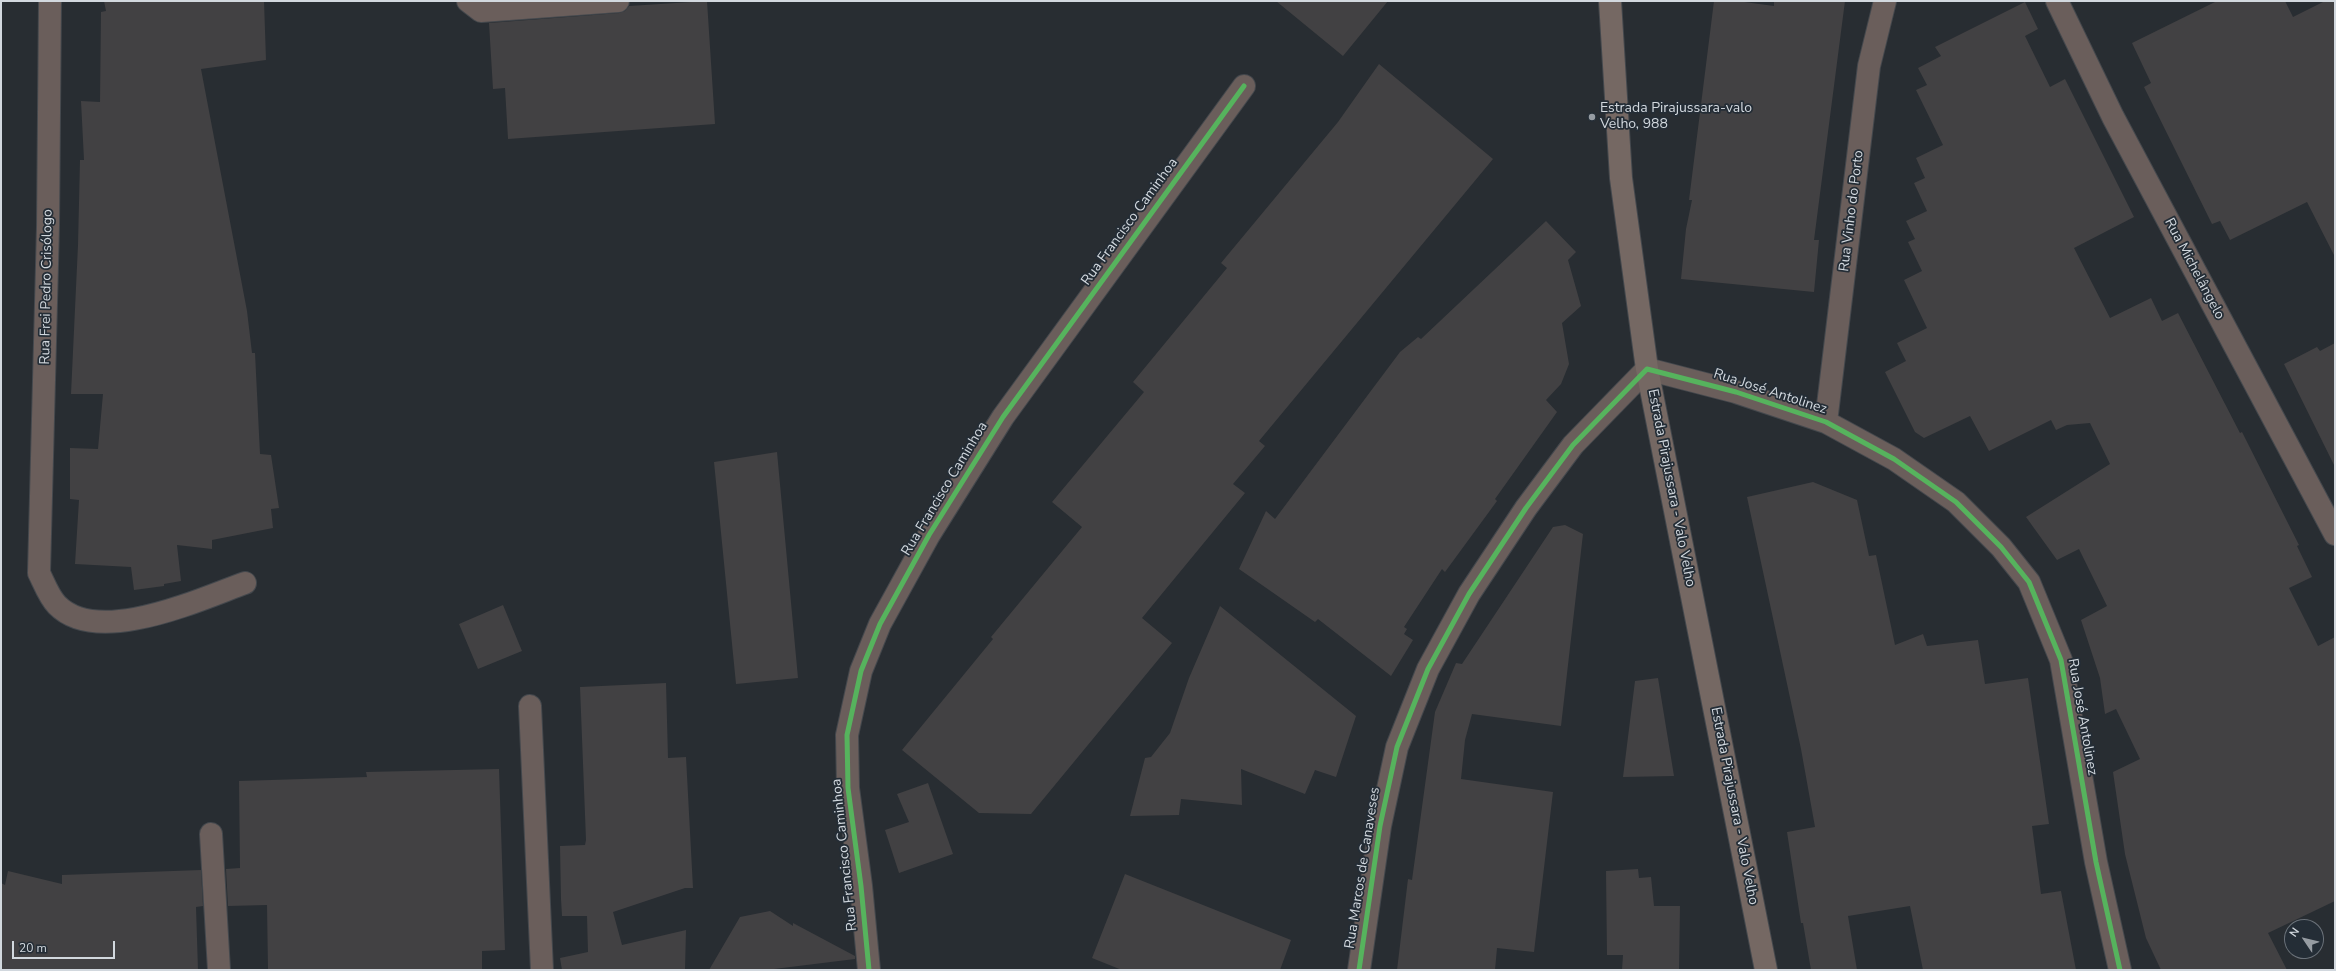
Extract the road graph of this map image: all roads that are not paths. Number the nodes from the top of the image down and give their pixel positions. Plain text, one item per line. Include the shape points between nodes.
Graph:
1 (50, 1) edge
2 (468, 1) edge
3 (618, 1) edge
4 (1610, 1) edge
5 (1884, 1) edge
6 (2057, 1) edge
7 (1244, 86) dead end
8 (1647, 369) junction
9 (1826, 422) junction
10 (2335, 534) edge
11 (246, 583) dead end
12 (530, 706) dead end
13 (211, 834) dead end
14 (219, 970) edge
15 (542, 970) edge
16 (869, 970) edge
17 (1360, 970) edge
18 (1766, 970) edge
19 (2120, 970) edge

1 - 11 street, Rua Frei Pedro Crisólogo via 48,226 39,573 57,605 77,618 108,622 144,619
2 - 3 street via 481,11
4 - 8 main road, Estrada Pirajussara - Valo Velho via 1621,178
5 - 9 street, Rua Vinho do Porto via 1869,66
6 - 10 street, Rua Michelângelo via 2112,117
7 - 16 street, Rua Francisco Caminhoa via 1003,417 929,535 880,624 861,671 847,735 848,788
8 - 9 street, Rua José Antolinez via 1743,394
8 - 17 street, Rua Marcos de Canaveses via 1573,445 1526,508 1469,594 1428,670 1397,747 1380,826
8 - 18 main road, Estrada Pirajussara - Valo Velho
9 - 19 street, Rua José Antolinez via 1894,459 1956,502 2001,547 2029,582 2061,660 2096,862
12 - 15 street
13 - 14 street

